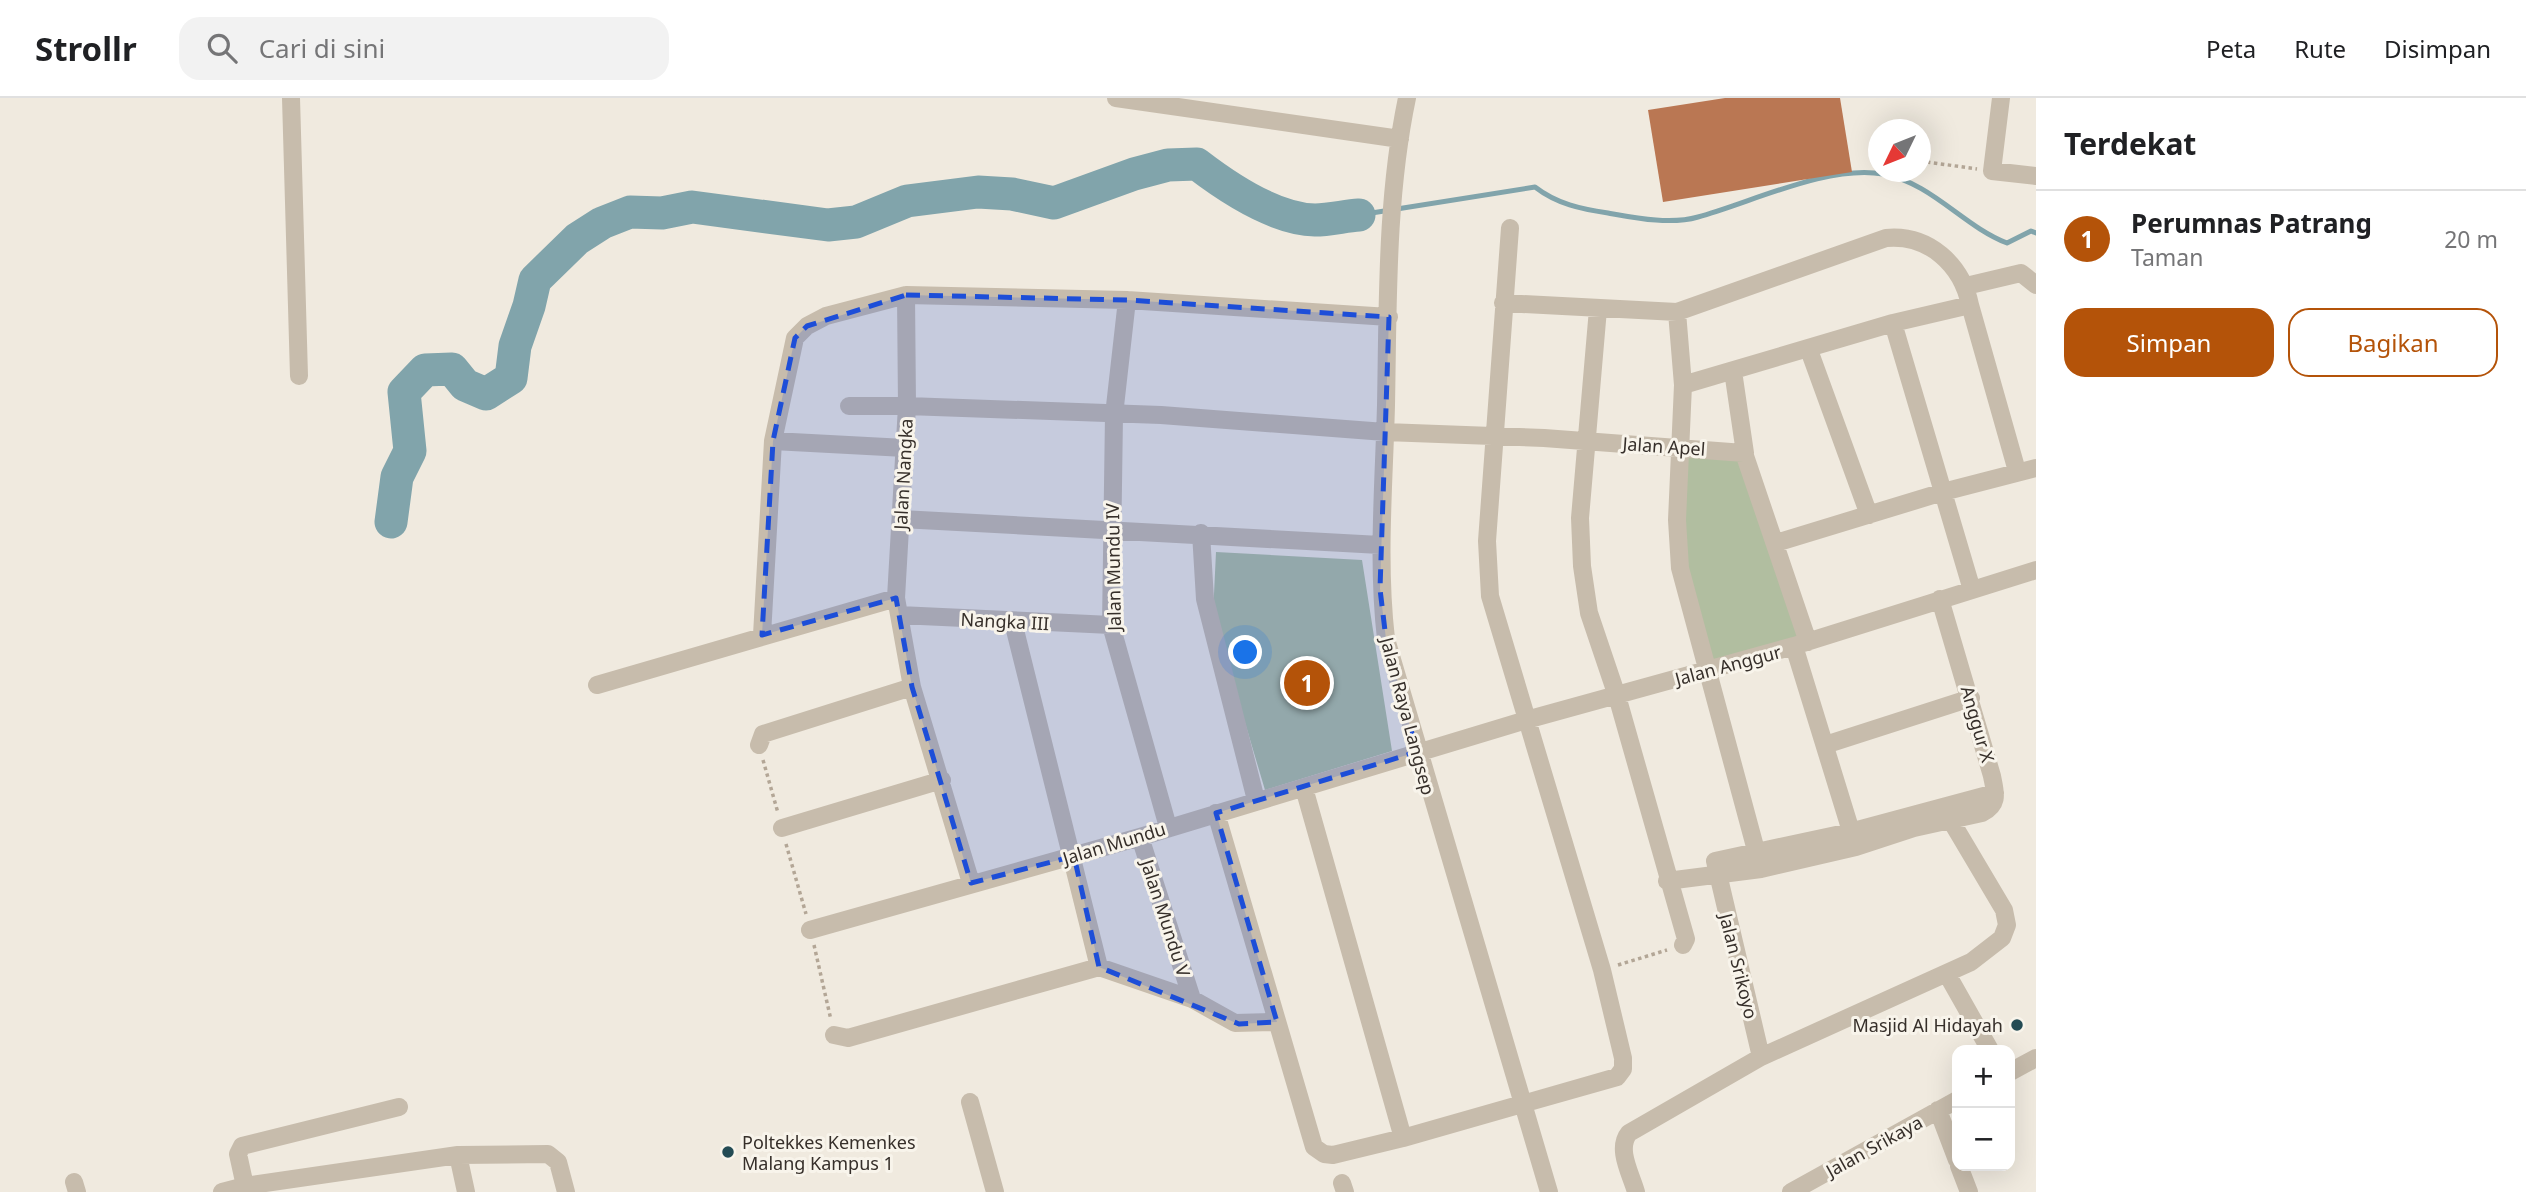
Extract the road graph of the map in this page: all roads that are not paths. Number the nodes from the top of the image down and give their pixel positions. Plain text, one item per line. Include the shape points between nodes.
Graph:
1 (291, 98) edge
2 (1408, 98) edge
3 (2001, 98) edge
4 (1127, 100) edge
5 (1400, 139) junction
6 (2036, 176) edge
7 (1510, 228) dead end
8 (2036, 285) edge
9 (1966, 286) junction
10 (906, 295) junction
11 (1127, 300) junction
12 (1503, 303) junction
13 (1970, 305) junction
14 (1598, 309) junction
15 (1677, 312) junction
16 (1389, 317) junction
17 (1893, 323) junction
18 (1809, 350) junction
19 (1733, 371) junction
20 (299, 376) dead end
21 (1683, 385) junction
22 (849, 406) dead end
23 (907, 406) junction
24 (1114, 415) junction
25 (1385, 432) junction
26 (1493, 436) junction
27 (773, 441) junction
28 (1586, 441) junction
29 (1680, 447) junction
30 (905, 448) junction
31 (1745, 453) junction
32 (2036, 468) edge
33 (2017, 471) junction
34 (1943, 492) junction
35 (1869, 514) junction
36 (901, 519) junction
37 (1111, 531) junction
38 (1201, 533) junction
39 (1776, 543) junction
40 (1380, 545) junction
41 (2036, 570) edge
42 (1972, 590) junction
43 (1940, 599) junction
44 (897, 606) junction
45 (1013, 622) junction
46 (1111, 625) junction
47 (762, 635) junction
48 (1801, 644) junction
49 (1706, 672) junction
50 (597, 685) dead end
51 (912, 687) junction
52 (1617, 696) junction
53 (1971, 698) junction
54 (1526, 720) junction
55 (759, 745) dead end
56 (1825, 745) junction
57 (1418, 752) junction
58 (942, 780) junction
59 (1304, 788) junction
60 (1995, 793) junction
61 (1256, 800) junction
62 (1216, 813) junction
63 (1950, 819) junction
64 (1168, 827) junction
65 (782, 828) dead end
66 (1140, 837) junction
67 (1853, 840) junction
68 (1074, 856) junction
69 (1759, 861) junction
70 (1717, 876) junction
71 (1667, 881) junction
72 (971, 883) junction
73 (810, 930) road end
74 (1683, 945) road end
75 (1099, 967) junction
76 (1947, 974) junction
77 (1192, 999) junction
78 (1277, 1022) junction
79 (834, 1035) road end
80 (1987, 1045) edge
81 (1761, 1057) junction
82 (2036, 1058) edge
83 (2015, 1069) edge
84 (971, 1102) dead end
85 (1952, 1103) edge
86 (1522, 1105) junction
87 (399, 1107) dead end
88 (1938, 1110) junction
89 (1403, 1138) junction
90 (1952, 1147) edge
91 (458, 1155) junction
92 (1961, 1171) edge
93 (245, 1186) junction
94 (222, 1192) edge
95 (466, 1192) edge
96 (566, 1192) edge
97 (995, 1192) edge
98 (1549, 1192) edge
99 (1636, 1192) edge
100 (1791, 1192) edge
101 (1969, 1192) edge

1 - 20 street
2 - 5 street, Jalan Raya Langsep
3 - 6 street via 1992,171
4 - 5 street
5 - 16 street, Jalan Raya Langsep
7 - 12 street
8 - 9 street via 2021,273
9 - 13 street
9 - 15 street via 1959,271 1924,244 1886,238
10 - 11 street
10 - 23 street
10 - 27 street via 826,316 795,338
11 - 16 street
11 - 24 street, Jalan Mundu IV
12 - 14 street
12 - 26 street
13 - 17 street
13 - 33 street
14 - 15 street
14 - 28 street
15 - 21 street
16 - 25 street, Jalan Raya Langsep
17 - 18 street
17 - 34 street
18 - 19 street
18 - 35 street
19 - 21 street
19 - 31 street
21 - 29 street
22 - 23 street
23 - 24 street, Jalan Nangka
23 - 30 street, Jalan Nangka
24 - 25 street, Jalan Nangka
24 - 37 street, Jalan Mundu IV
25 - 26 street, Jalan Apel
25 - 40 street, Jalan Raya Langsep
26 - 28 street, Jalan Apel
26 - 54 street via 1487,541 1490,596
27 - 30 street
27 - 47 street
28 - 29 street, Jalan Apel
28 - 52 street via 1580,518 1582,566 1589,613
29 - 31 street, Jalan Apel
29 - 49 street via 1680,568
30 - 36 street, Jalan Nangka
31 - 39 street
32 - 33 street
33 - 34 street
34 - 35 street
34 - 42 street
35 - 39 street
36 - 37 street
36 - 44 street, Jalan Nangka
37 - 38 street
37 - 46 street, Jalan Mundu IV
38 - 40 street
38 - 61 street via 1205,598
39 - 48 street
40 - 57 street, Jalan Raya Langsep via 1386,639
41 - 42 street, Jalan Anggur
42 - 43 street, Jalan Anggur
43 - 48 street, Jalan Anggur
43 - 53 street, Anggur X
44 - 45 street, Nangka III
44 - 47 street, Nangka III
44 - 51 street, Jalan Nangka
45 - 46 street, Nangka III
45 - 68 street
46 - 64 street, Jalan Mundu IV
47 - 50 street, Nangka III
48 - 49 street, Jalan Anggur
48 - 56 street
49 - 52 street, Jalan Anggur
49 - 69 street
51 - 55 street via 763,734
51 - 58 street, Jalan Nangka
52 - 54 street, Jalan Anggur
52 - 71 street
53 - 56 street
53 - 60 street, Anggur X
54 - 57 street, Jalan Anggur
54 - 86 street via 1602,970 1623,1069 1616,1077
56 - 67 street
57 - 59 street, Jalan Mundu
57 - 86 street, Jalan Raya Langsep
58 - 65 street
58 - 72 street, Jalan Nangka
59 - 61 street, Jalan Mundu
59 - 89 street
60 - 63 street via 1995,804 1989,810
60 - 67 street
61 - 62 street, Jalan Mundu
62 - 64 street, Jalan Mundu
62 - 78 street
63 - 67 street
63 - 76 street via 2007,920 1997,943
64 - 66 street, Jalan Mundu
66 - 68 street, Jalan Mundu
66 - 77 street, Jalan Mundu V
67 - 69 street
68 - 72 street, Jalan Mundu
68 - 75 street
69 - 70 street
70 - 71 street
70 - 81 street, Jalan Srikoyo
71 - 74 street via 1686,939
72 - 73 street, Jalan Mundu
75 - 77 street
75 - 79 street via 848,1038
76 - 80 street
76 - 81 street
77 - 78 street via 1239,1024
78 - 89 street via 1314,1147 1333,1155
81 - 99 street via 1629,1133 1623,1149
82 - 83 street
84 - 97 street
85 - 88 street, Jalan Srikaya
86 - 89 street
86 - 98 street, Jalan Raya Langsep
87 - 93 street via 242,1146 238,1154
88 - 90 street
88 - 100 street, Jalan Srikaya
91 - 93 street
91 - 95 street
91 - 96 street via 548,1154 558,1162
92 - 101 street
93 - 94 street

